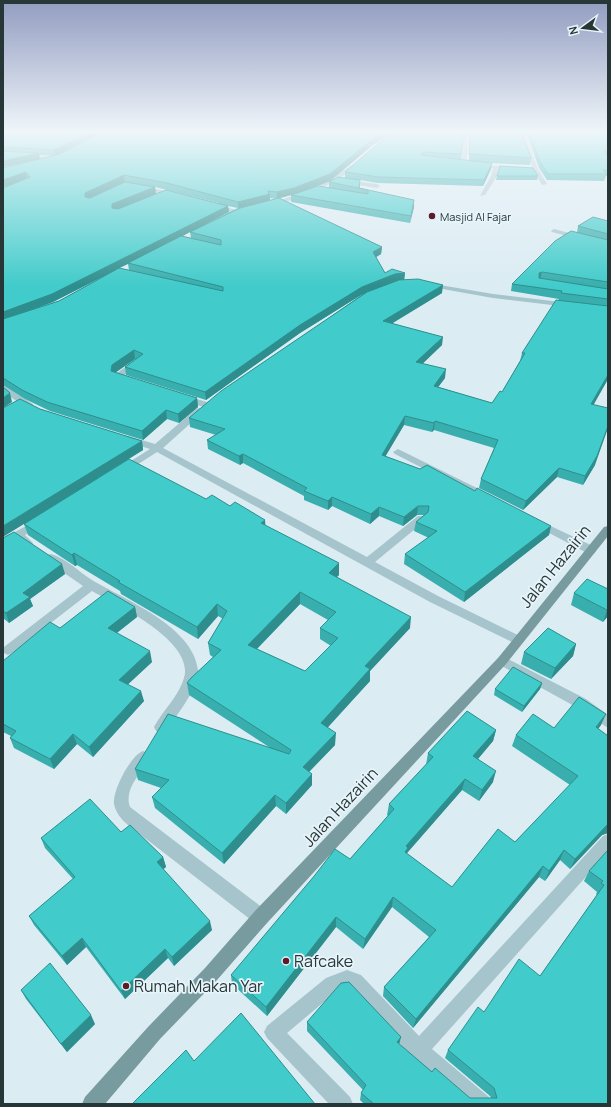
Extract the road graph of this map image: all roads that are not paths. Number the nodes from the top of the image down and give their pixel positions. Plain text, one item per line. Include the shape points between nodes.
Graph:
1 (331, 183) edge
2 (355, 183) edge
3 (490, 183) edge
4 (131, 186) edge
5 (378, 186) edge
6 (318, 189) junction
7 (326, 191) edge
8 (167, 193) junction
9 (176, 195) edge
10 (482, 195) dead end
11 (157, 197) edge
12 (210, 205) edge
13 (262, 206) edge
14 (247, 210) edge
15 (238, 212) junction
16 (228, 218) edge
17 (554, 231) dead end
18 (608, 245) edge
19 (417, 283) edge
20 (578, 306) edge
21 (139, 362) edge
22 (132, 382) edge
23 (3, 388) edge
24 (177, 396) edge
25 (40, 411) edge
26 (119, 436) edge
27 (157, 448) junction
28 (398, 452) dead end
29 (110, 478) edge
30 (502, 504) edge
31 (50, 515) edge
32 (422, 518) edge
33 (529, 518) edge
34 (608, 529) edge
35 (591, 550) junction
36 (367, 563) junction
37 (92, 585) junction
38 (518, 640) junction
39 (8, 650) dead end
40 (502, 661) junction
41 (608, 722) edge
42 (608, 841) edge
43 (261, 917) junction
44 (419, 1050) junction
45 (92, 1104) edge
46 (343, 1104) edge
47 (482, 1104) edge

1 - 6 street
2 - 5 street
3 - 10 street
4 - 8 street
6 - 7 street
6 - 13 street
8 - 9 street
8 - 11 street
12 - 15 street
14 - 15 street
15 - 16 street
17 - 18 street
19 - 20 street via 493,296
21 - 22 street via 117,377
23 - 25 street via 18,404
24 - 27 street via 210,403
26 - 27 street
27 - 29 street
27 - 36 street
28 - 30 street
31 - 37 street via 12,538 40,550
32 - 36 street
33 - 35 street
34 - 35 main road, Jalan Hazairin
35 - 38 main road, Jalan Hazairin
36 - 38 street
37 - 39 street
37 - 43 street via 146,615 184,647 189,654 192,673 122,792 124,811
38 - 40 main road, Jalan Hazairin
40 - 41 street via 581,704
40 - 43 main road, Jalan Hazairin
42 - 44 street
43 - 45 main road, Jalan Hazairin
44 - 46 street via 354,981 347,979 332,984 272,1032
44 - 47 street

